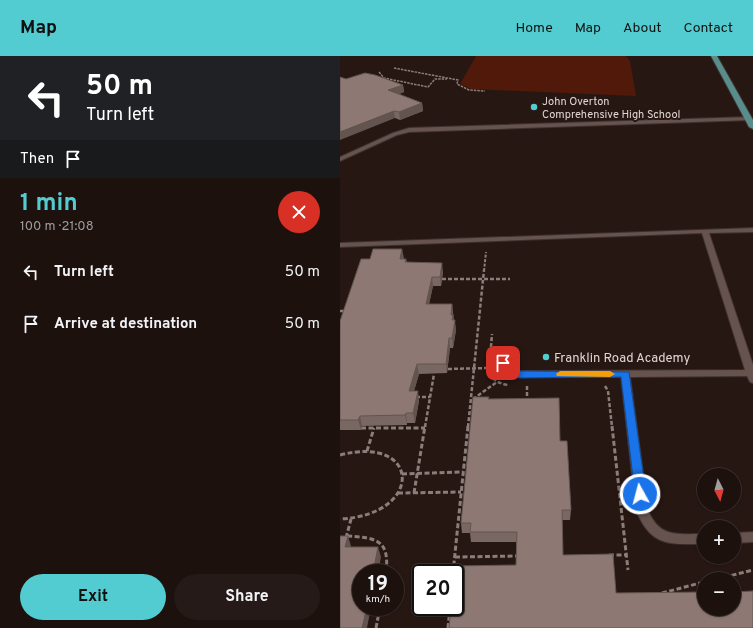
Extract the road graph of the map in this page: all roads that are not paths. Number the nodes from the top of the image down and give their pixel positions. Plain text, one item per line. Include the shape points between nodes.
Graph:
1 (714, 56) edge
2 (749, 119) junction
3 (753, 126) edge
4 (340, 159) edge
5 (753, 230) edge
6 (705, 231) junction
7 (340, 245) edge
8 (503, 363) dead end
9 (625, 374) junction
10 (752, 377) edge
11 (753, 537) edge
12 (697, 538) edge
13 (741, 538) edge

1 - 2 main road
2 - 3 main road
2 - 4 lane via 414,130 395,134
5 - 6 lane
6 - 7 lane
6 - 10 lane
8 - 9 lane via 507,371 519,374
9 - 10 lane
9 - 12 lane via 642,510 647,523 652,530 672,539
11 - 13 lane

